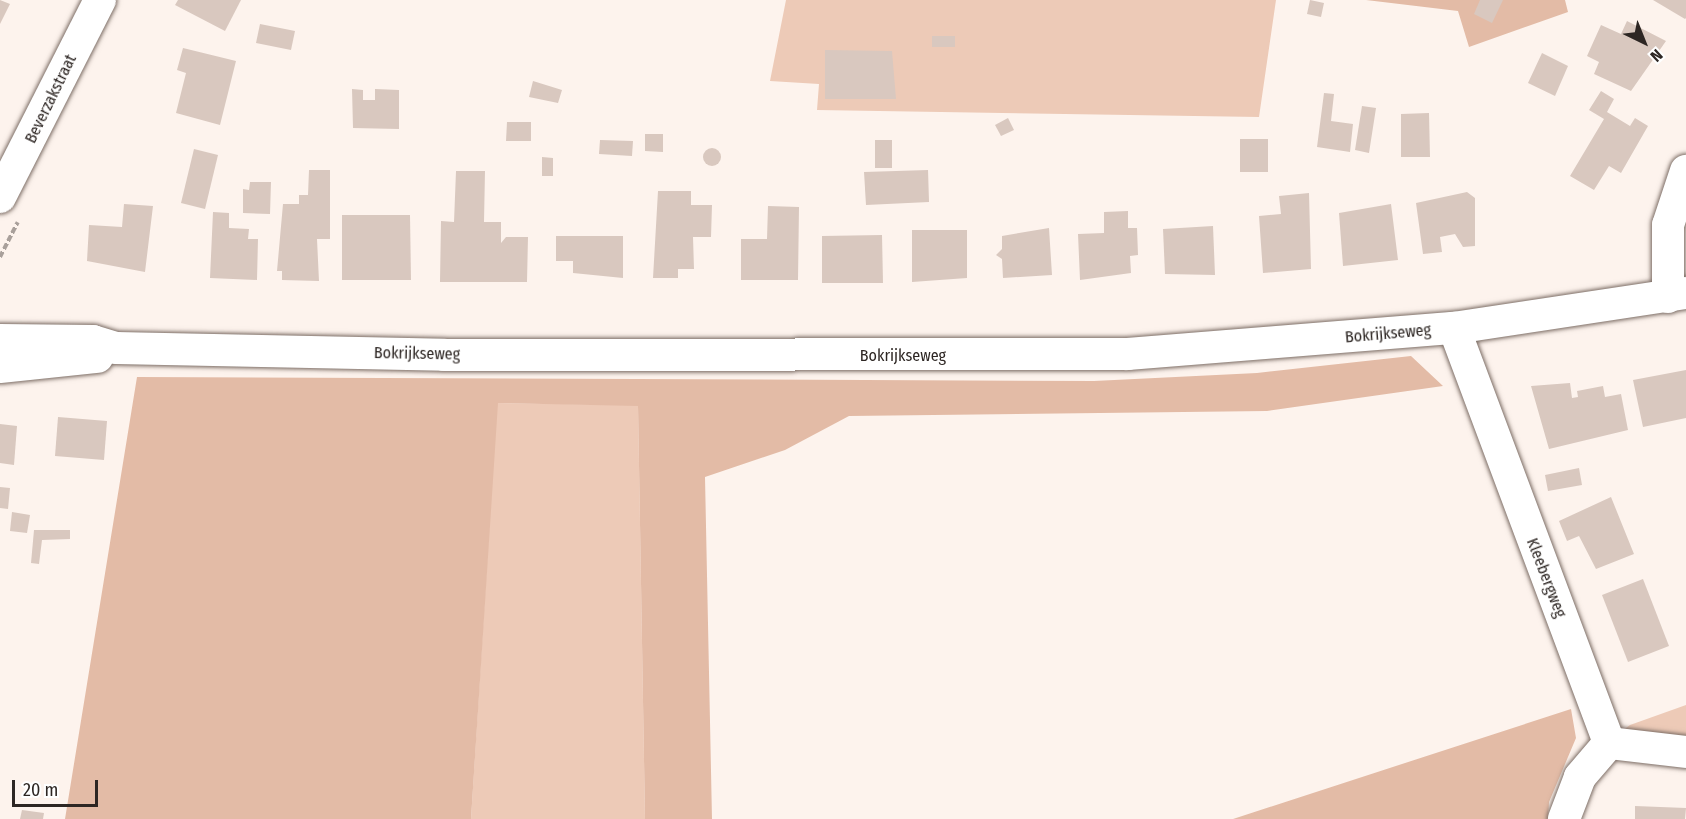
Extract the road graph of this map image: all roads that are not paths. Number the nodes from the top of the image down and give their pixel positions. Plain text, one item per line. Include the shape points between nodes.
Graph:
1 (100, 0) edge
2 (1686, 171) edge
3 (0, 197) edge
4 (1677, 295) edge
5 (1454, 328) junction
6 (0, 340) edge
7 (116, 348) junction
8 (0, 367) edge
9 (1609, 743) junction
10 (1686, 752) edge
11 (1564, 819) edge

1 - 3 street, Beverzakstraat
2 - 4 street via 1668,225
4 - 5 street, Bokrijkseweg
5 - 7 street, Bokrijkseweg via 1128,354 444,355
5 - 9 street, Kleebergweg
6 - 7 street, Bokrijkseweg via 93,341
7 - 8 street, Bokrijkseweg via 91,359
9 - 10 street
9 - 11 street via 1580,777

